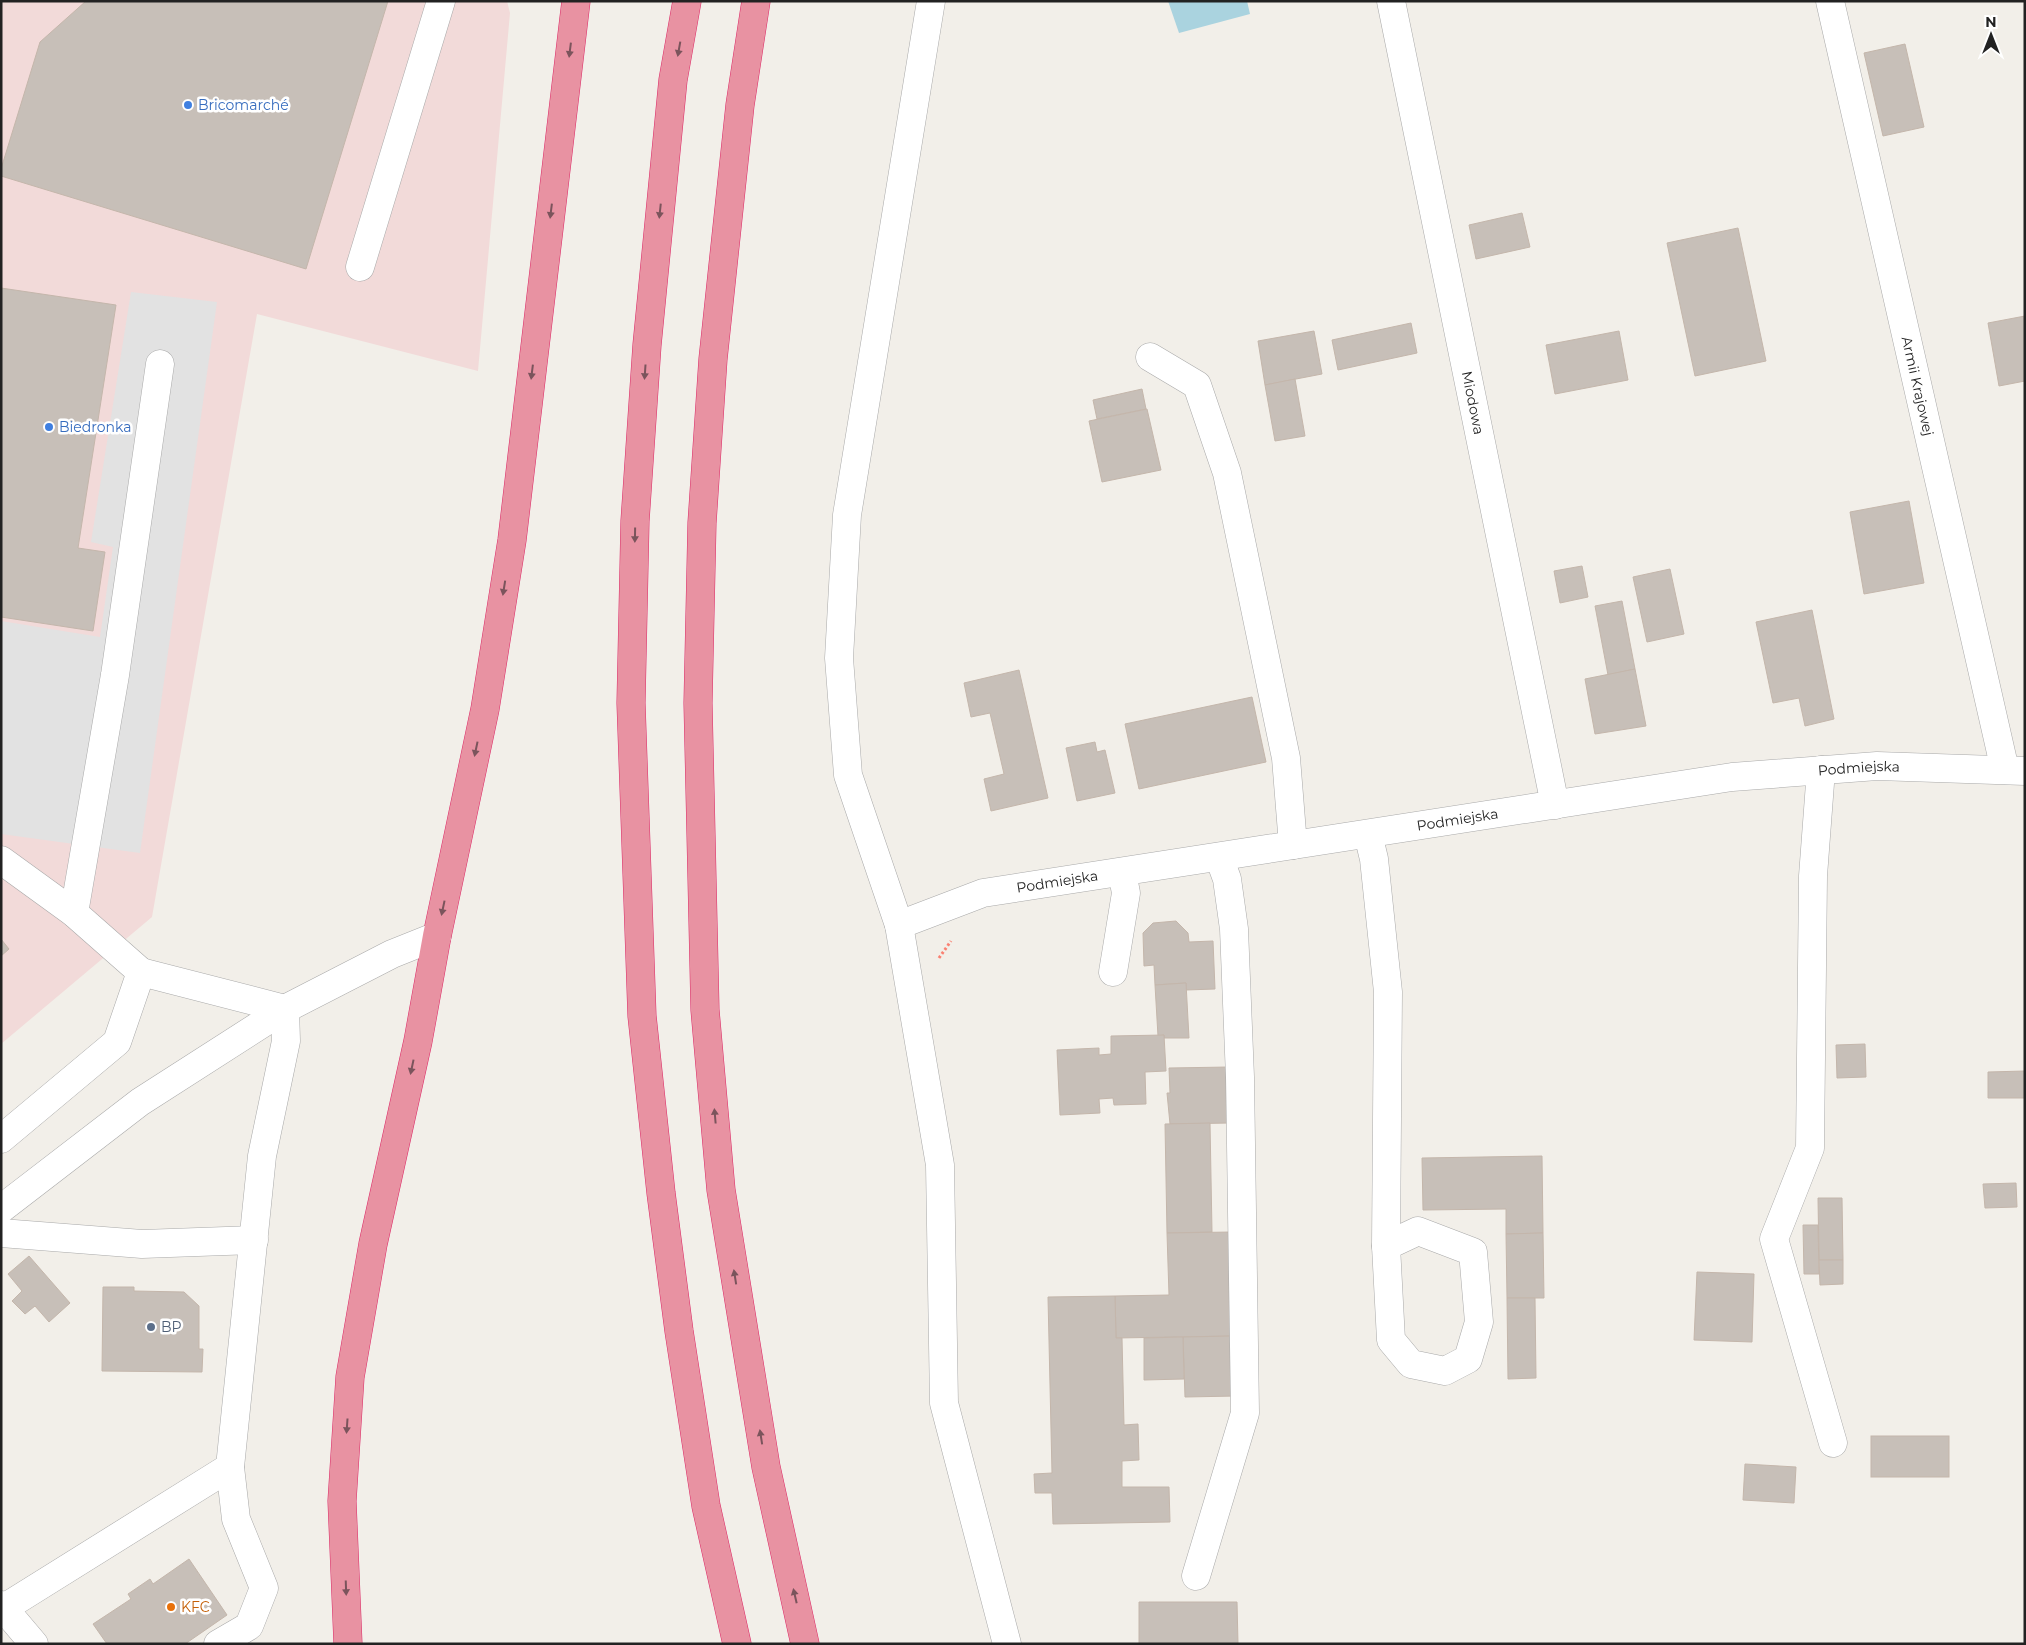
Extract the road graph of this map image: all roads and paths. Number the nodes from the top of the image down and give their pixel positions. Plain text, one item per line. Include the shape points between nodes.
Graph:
1 (441, 1) edge
2 (576, 1) edge
3 (687, 1) edge
4 (756, 1) edge
5 (931, 1) edge
6 (1391, 1) edge
7 (1830, 1) edge
8 (360, 267) dead end
9 (1150, 357) dead end
10 (160, 364) dead end
11 (1821, 770) junction
12 (2015, 771) edge
13 (1555, 805) junction
14 (1368, 834) junction
15 (1292, 845) junction
16 (1218, 857) junction
17 (1, 860) edge
18 (1122, 872) junction
19 (74, 913) junction
20 (899, 925) junction
21 (437, 936) junction
22 (141, 972) junction
23 (1113, 972) dead end
24 (285, 1009) junction
25 (1, 1139) edge
26 (1, 1209) edge
27 (1, 1233) edge
28 (254, 1240) junction
29 (1386, 1246) junction
30 (1833, 1443) dead end
31 (230, 1467) junction
32 (1196, 1576) dead end
33 (3, 1606) edge
34 (34, 1644) edge
35 (218, 1644) edge
36 (348, 1644) edge
37 (737, 1644) edge
38 (805, 1644) edge
39 (1007, 1644) edge

1 - 8 street
2 -> 21 highway via 512,540 485,709
3 -> 37 highway via 673,80 647,345 635,521 632,712 642,1016 660,1184 706,1506
38 -> 4 highway via 766,1467 721,1190 705,1010 698,703 702,523 714,349 740,105
5 - 20 street via 847,515 839,658 848,775
6 - 13 street, Miodowa
7 - 12 street, Armii Krajowej
9 - 15 street via 1197,385 1227,473 1286,758
10 - 19 street via 114,675
11 - 12 street, Podmiejska via 1877,766
11 - 13 street, Podmiejska via 1732,777
11 - 30 street via 1813,876 1810,1148 1774,1239
13 - 14 street, Podmiejska
14 - 15 street, Podmiejska
14 - 29 street via 1374,859 1388,992
15 - 16 street, Podmiejska
16 - 18 street, Podmiejska
16 - 32 street via 1226,879 1234,929 1240,1077 1245,1413
17 - 19 street
18 - 20 street, Podmiejska via 983,893
18 - 23 street via 1126,893
19 - 22 street
20 - 39 street via 940,1165 944,1403
21 - 24 street via 392,954
21 -> 36 highway via 350,1378 342,1501
22 - 24 street
22 - 25 street via 118,1042
24 - 26 street via 140,1102
24 - 28 street via 286,1041 262,1156
27 - 28 street via 142,1244
28 - 31 street
29 - 29 street via 1391,1340 1411,1364 1445,1372 1468,1360 1478,1322 1473,1252 1418,1231
31 - 33 street
31 - 35 street via 236,1519 264,1588 249,1626
33 - 34 street

